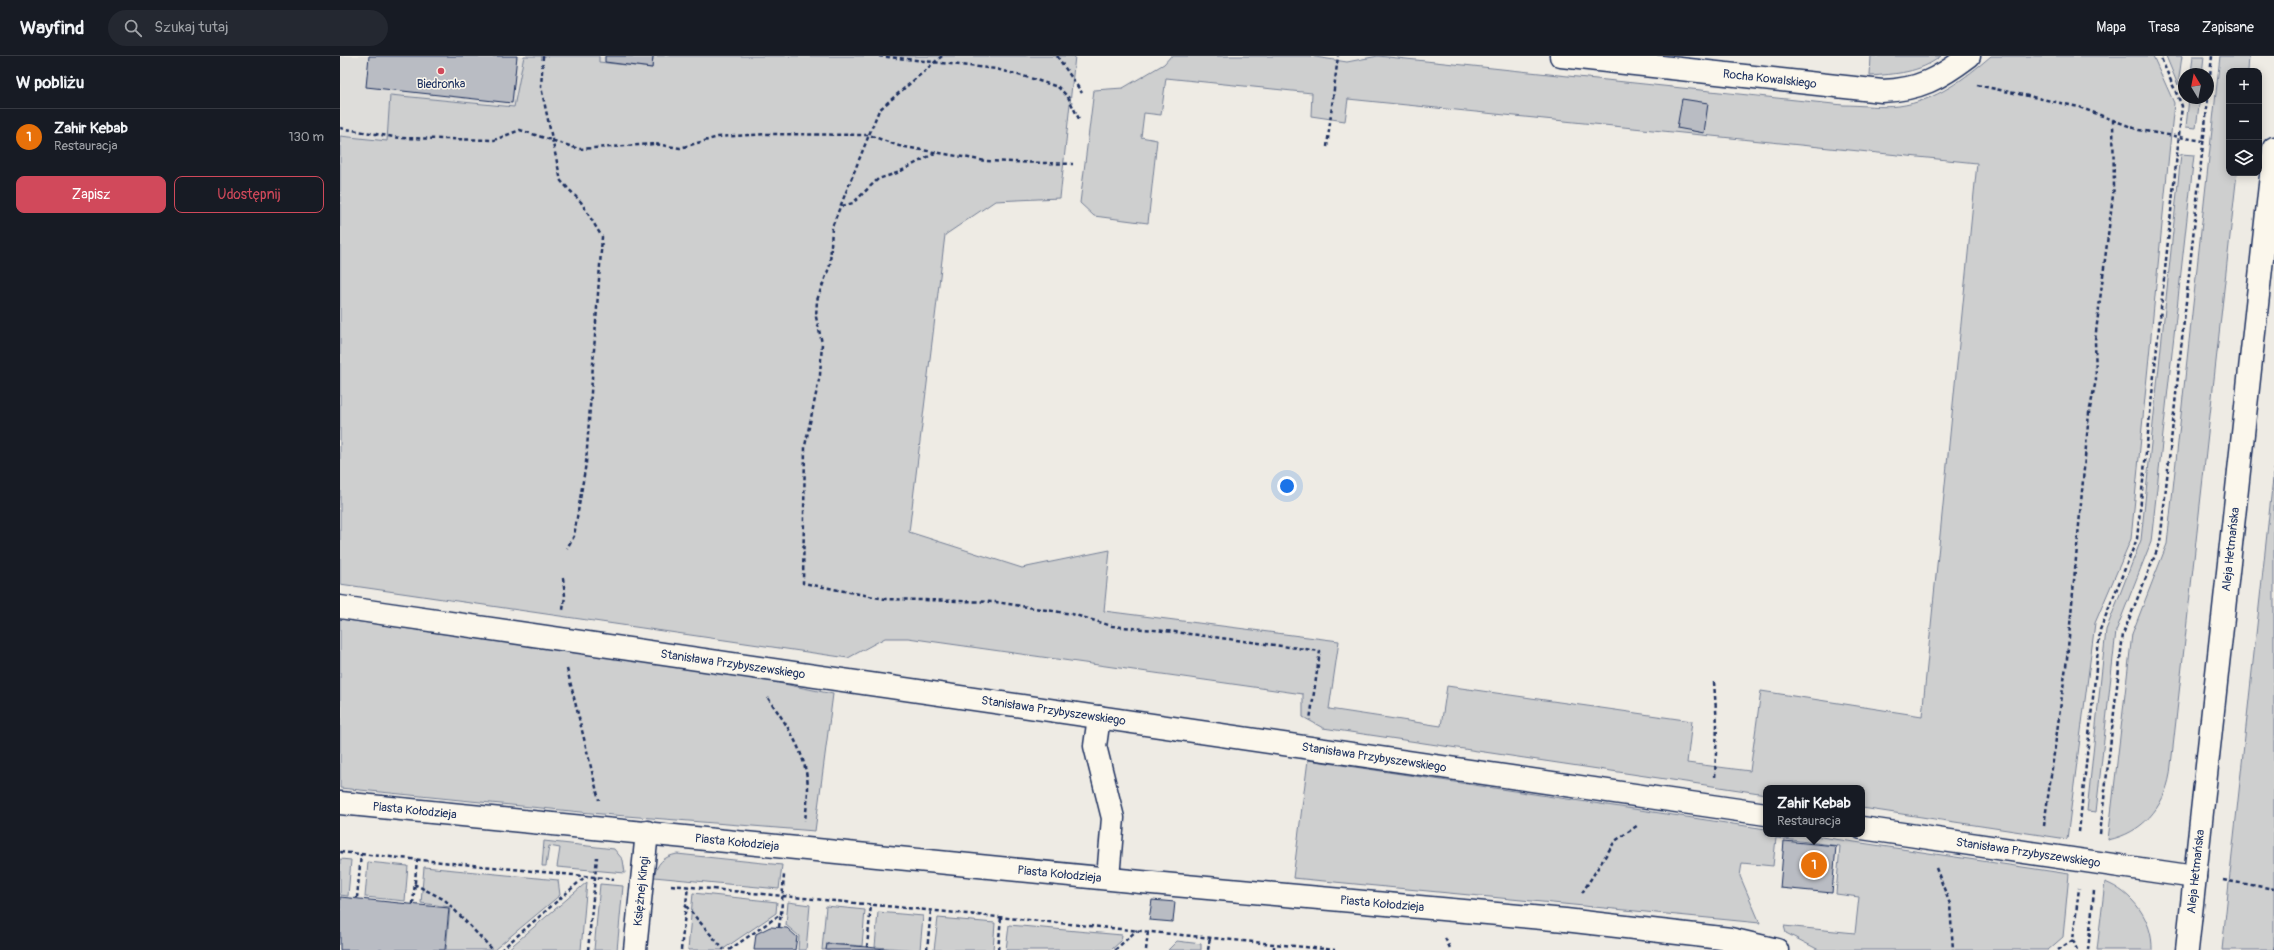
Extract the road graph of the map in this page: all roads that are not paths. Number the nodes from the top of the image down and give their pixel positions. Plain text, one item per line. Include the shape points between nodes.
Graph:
1 (1561, 56) edge
2 (1969, 56) edge
3 (2274, 148) edge
4 (340, 607) edge
5 (1099, 717) junction
6 (340, 803) edge
7 (1763, 814) edge
8 (1865, 828) edge
9 (647, 832) junction
10 (2195, 877) junction
11 (1108, 878) junction
12 (635, 950) edge
13 (1777, 950) edge
14 (2187, 950) edge

1 - 2 street, Rocha Kowalskiego via 1865,91 1909,89 1925,84 1940,77
3 - 10 street, Aleja Hetmańska
4 - 5 street, Stanisława Przybyszewskiego
5 - 7 street, Stanisława Przybyszewskiego
5 - 11 street via 1095,746 1113,818
6 - 9 street, Piasta Kołodzieja
8 - 10 street, Stanisława Przybyszewskiego
9 - 11 street, Piasta Kołodzieja
9 - 12 street, Księżnej Kingi
10 - 14 street, Aleja Hetmańska
11 - 13 street, Piasta Kołodzieja via 1565,920 1730,938

